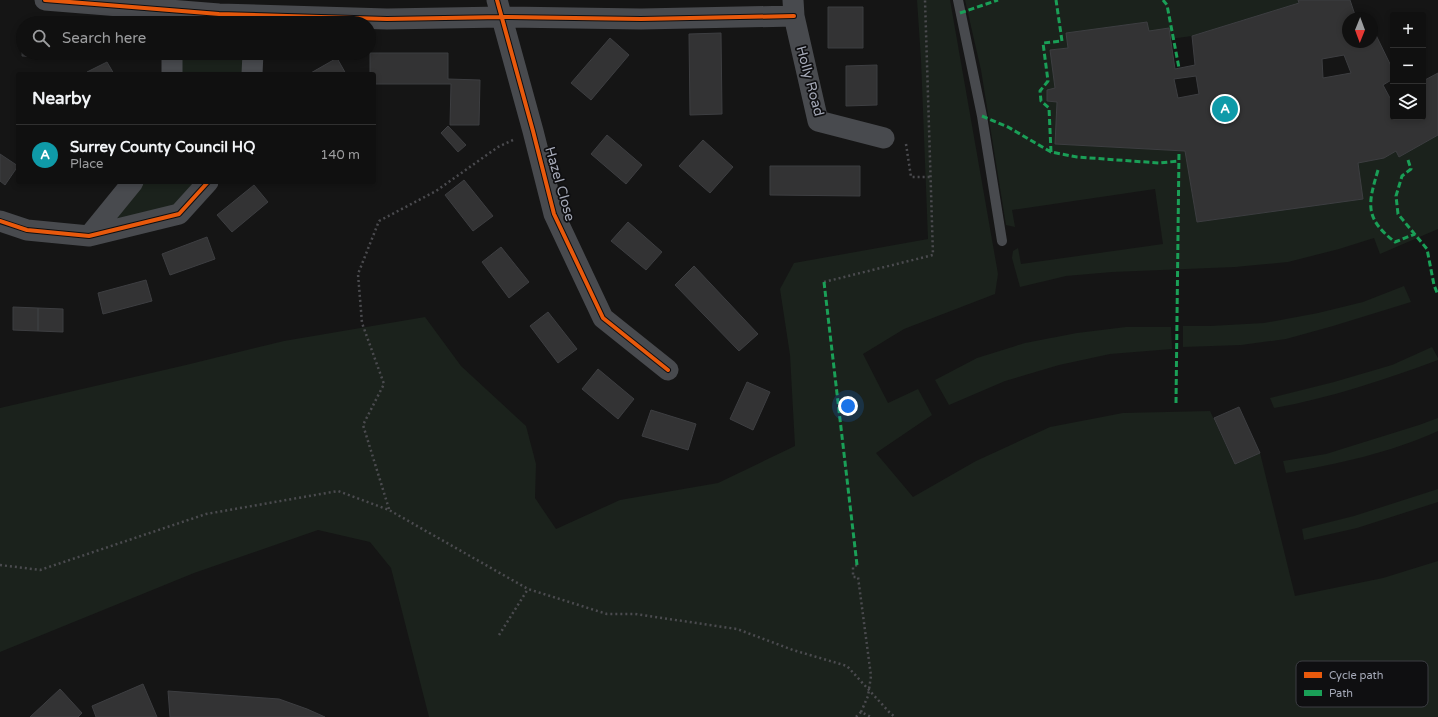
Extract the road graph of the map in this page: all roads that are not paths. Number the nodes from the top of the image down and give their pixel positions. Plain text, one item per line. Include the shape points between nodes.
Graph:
1 (45, 0) edge
2 (958, 0) edge
3 (218, 7) edge
4 (499, 8) edge
5 (794, 8) edge
6 (163, 16) edge
7 (175, 16) edge
8 (244, 16) edge
9 (376, 19) edge
10 (172, 60) edge
11 (253, 60) edge
12 (172, 72) edge
13 (252, 72) edge
14 (884, 138) road end
15 (131, 184) edge
16 (206, 184) edge
17 (0, 221) edge
18 (89, 236) junction
19 (1002, 241) dead end
20 (668, 370) dead end

1 - 6 street
2 - 19 lane via 982,116
3 - 7 street
3 - 8 street
4 - 5 street via 641,19
4 - 9 street
4 - 20 street, Hazel Close via 534,131 554,214 604,318
5 - 14 street, Holly Road via 818,121
10 - 12 street
11 - 13 street
15 - 18 street
16 - 18 street via 179,214
17 - 18 street via 27,230

